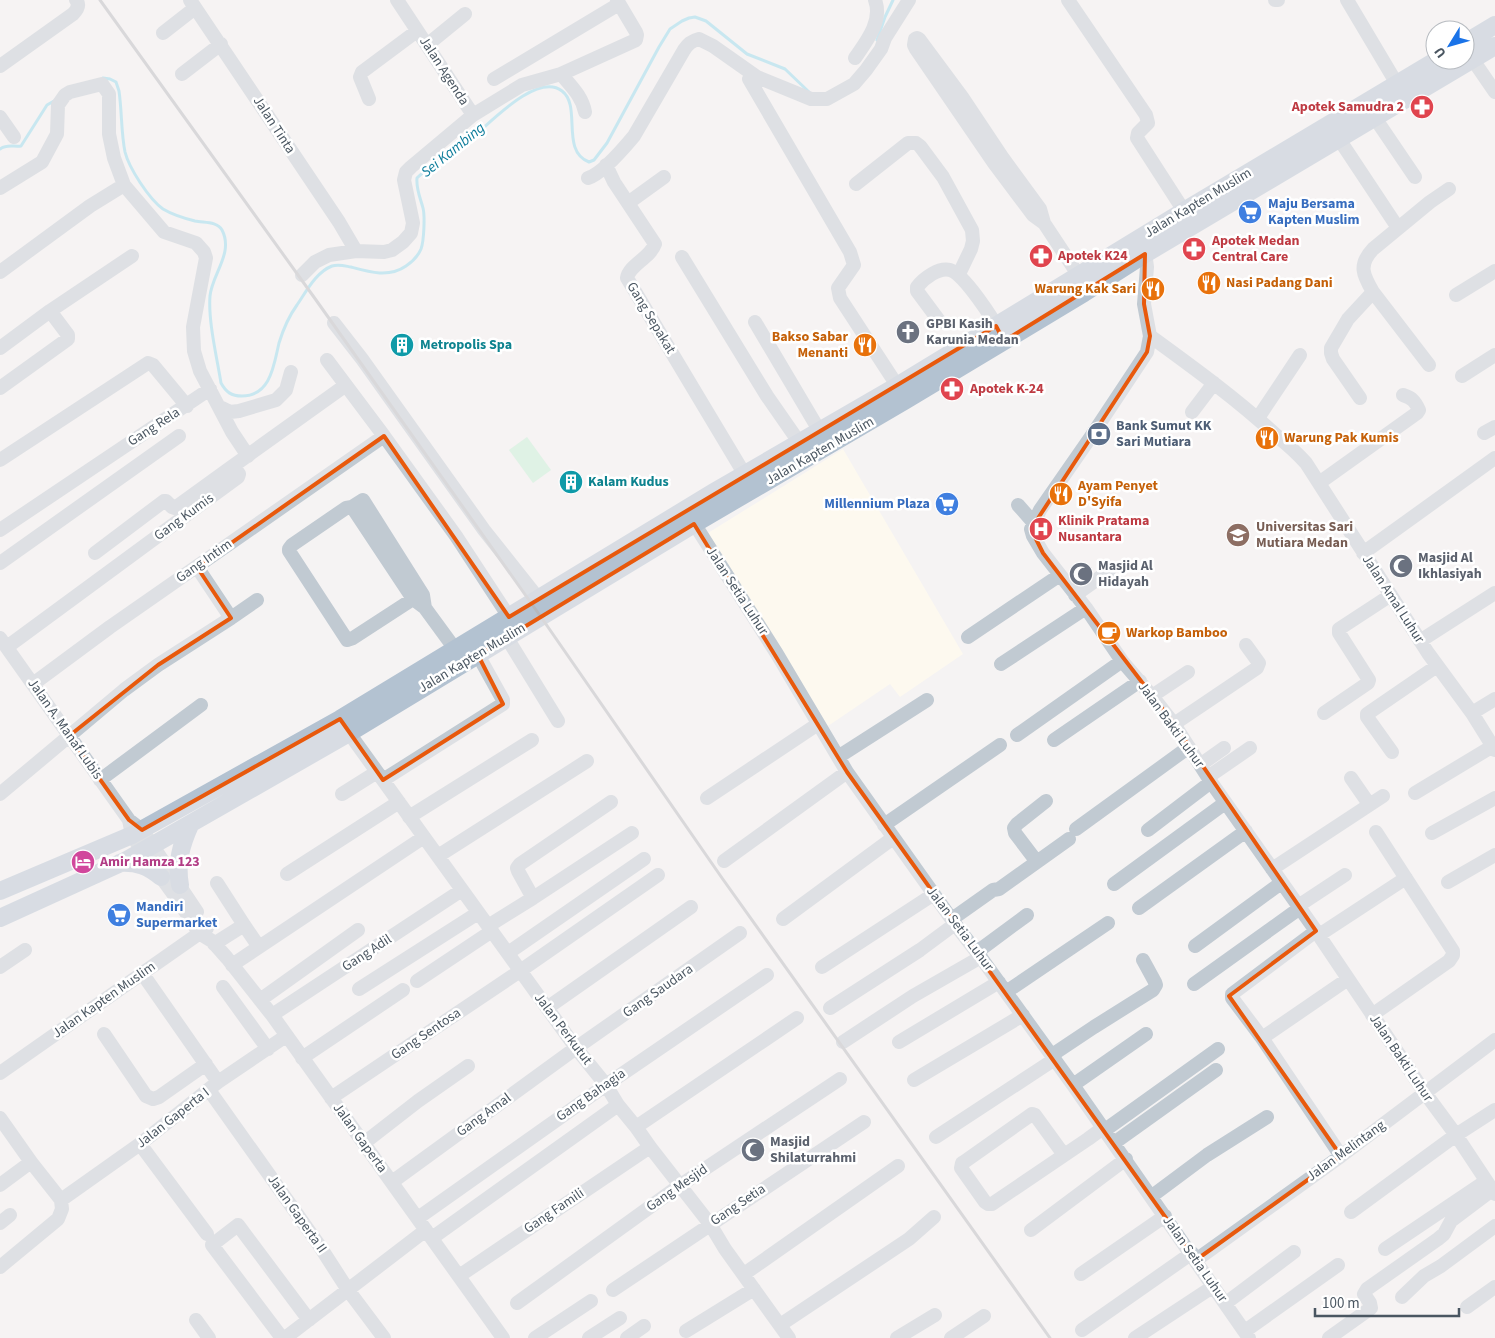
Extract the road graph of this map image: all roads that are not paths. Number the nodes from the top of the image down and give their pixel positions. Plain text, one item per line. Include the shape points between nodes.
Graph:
1 (76, 0) edge
2 (397, 0) edge
3 (875, 0) edge
4 (909, 0) edge
5 (1068, 0) edge
6 (1275, 0) edge
7 (1278, 0) edge
8 (1347, 0) edge
9 (618, 2) edge
10 (193, 4) edge
11 (465, 14) dead end
12 (1495, 25) edge
13 (417, 31) junction
14 (163, 33) dead end
15 (1475, 38) edge
16 (221, 44) junction
17 (427, 45) junction
18 (1495, 46) edge
19 (854, 58) dead end
20 (1475, 59) edge
21 (1475, 63) edge
22 (0, 66) edge
23 (1425, 67) edge
24 (1456, 70) edge
25 (182, 74) dead end
26 (561, 74) junction
27 (494, 79) dead end
28 (749, 79) dead end
29 (1397, 84) junction
30 (1495, 92) edge
31 (369, 98) dead end
32 (958, 100) dead end
33 (585, 112) dead end
34 (473, 115) junction
35 (0, 117) edge
36 (1375, 118) junction
37 (14, 137) dead end
38 (1339, 139) junction
39 (606, 166) junction
40 (664, 177) dead end
41 (1415, 177) dead end
42 (588, 178) dead end
43 (856, 184) dead end
44 (124, 186) junction
45 (0, 188) edge
46 (1449, 189) dead end
47 (628, 203) junction
48 (1184, 211) junction
49 (1398, 228) junction
50 (1144, 245) junction
51 (356, 251) junction
52 (132, 256) dead end
53 (682, 257) dead end
54 (1495, 271) edge
55 (0, 272) edge
56 (959, 274) junction
57 (302, 275) dead end
58 (1079, 276) junction
59 (1373, 292) junction
60 (1456, 295) dead end
61 (50, 311) junction
62 (756, 322) dead end
63 (940, 322) dead end
64 (334, 323) dead end
65 (1000, 333) junction
66 (1150, 336) junction
67 (0, 348) edge
68 (1300, 355) dead end
69 (1495, 355) edge
70 (327, 360) dead end
71 (1429, 365) dead end
72 (291, 372) dead end
73 (1462, 376) dead end
74 (1214, 383) junction
75 (346, 385) junction
76 (0, 388) edge
77 (210, 389) junction
78 (902, 393) junction
79 (1403, 395) dead end
80 (1360, 398) dead end
81 (187, 406) junction
82 (220, 407) junction
83 (1192, 412) dead end
84 (1258, 418) junction
85 (819, 430) junction
86 (180, 436) dead end
87 (380, 438) junction
88 (799, 442) junction
89 (248, 456) junction
90 (1495, 458) edge
91 (0, 460) edge
92 (233, 466) junction
93 (745, 475) junction
94 (1319, 482) junction
95 (1018, 505) dead end
96 (690, 517) junction
97 (1033, 522) junction
98 (0, 530) edge
99 (95, 553) dead end
100 (1363, 553) junction
101 (0, 563) edge
102 (197, 567) junction
103 (400, 569) junction
104 (1109, 571) dead end
105 (1060, 575) junction
106 (1495, 593) edge
107 (1075, 595) junction
108 (1391, 595) junction
109 (538, 598) junction
110 (412, 599) junction
111 (257, 600) dead end
112 (425, 608) junction
113 (1086, 608) junction
114 (509, 617) junction
115 (231, 618) junction
116 (968, 637) dead end
117 (507, 638) junction
118 (1420, 641) junction
119 (4, 643) edge
120 (1246, 645) dead end
121 (455, 649) junction
122 (478, 655) junction
123 (1122, 661) junction
124 (1001, 664) dead end
125 (1438, 666) junction
126 (1188, 672) dead end
127 (1140, 681) junction
128 (33, 684) junction
129 (1152, 696) junction
130 (1495, 699) edge
131 (927, 700) dead end
132 (201, 705) dead end
133 (1324, 713) dead end
134 (1472, 713) junction
135 (558, 721) dead end
136 (818, 724) junction
137 (1174, 724) junction
138 (344, 726) junction
139 (1017, 735) dead end
140 (69, 736) junction
141 (532, 740) dead end
142 (1054, 740) dead end
143 (1000, 745) dead end
144 (1189, 747) junction
145 (1224, 748) dead end
146 (1250, 748) dead end
147 (1494, 748) edge
148 (1392, 752) dead end
149 (838, 757) junction
150 (587, 761) dead end
151 (846, 772) junction
152 (1206, 775) junction
153 (380, 776) junction
154 (1350, 778) dead end
155 (100, 780) junction
156 (1415, 793) dead end
157 (0, 794) edge
158 (342, 794) dead end
159 (1383, 796) dead end
160 (707, 798) dead end
161 (1495, 798) edge
162 (1046, 801) dead end
163 (399, 802) junction
164 (612, 802) dead end
165 (1225, 803) junction
166 (1369, 804) junction
167 (409, 817) junction
168 (190, 825) junction
169 (884, 825) junction
170 (134, 828) junction
171 (1148, 830) dead end
172 (1246, 831) junction
173 (1376, 832) dead end
174 (632, 833) dead end
175 (1432, 833) dead end
176 (424, 837) junction
177 (893, 838) junction
178 (148, 849) junction
179 (1495, 855) edge
180 (438, 856) junction
181 (644, 859) dead end
182 (724, 861) dead end
183 (1038, 862) junction
184 (120, 863) junction
185 (1272, 869) junction
186 (288, 874) dead end
187 (658, 875) dead end
188 (1345, 875) dead end
189 (161, 877) junction
190 (1406, 878) junction
191 (1448, 882) dead end
192 (217, 883) dead end
193 (1281, 883) junction
194 (1114, 884) dead end
195 (180, 885) junction
196 (462, 890) junction
197 (0, 891) edge
198 (934, 894) junction
199 (533, 898) junction
200 (691, 907) dead end
201 (1299, 907) junction
202 (1139, 908) dead end
203 (478, 912) junction
204 (1027, 915) dead end
205 (0, 918) edge
206 (783, 919) dead end
207 (953, 922) junction
208 (1108, 923) dead end
209 (244, 925) junction
210 (490, 929) junction
211 (203, 930) junction
212 (358, 930) dead end
213 (740, 933) dead end
214 (1317, 933) junction
215 (213, 943) junction
216 (1196, 946) dead end
217 (259, 947) junction
218 (25, 950) dead end
219 (508, 953) junction
220 (979, 954) junction
221 (1142, 960) dead end
222 (232, 965) junction
223 (0, 967) edge
224 (822, 967) dead end
225 (520, 971) junction
226 (142, 973) junction
227 (767, 975) dead end
228 (1348, 979) junction
229 (417, 981) dead end
230 (1194, 984) dead end
231 (223, 987) dead end
232 (1003, 987) junction
233 (359, 989) dead end
234 (403, 990) dead end
235 (260, 1000) junction
236 (547, 1008) junction
237 (830, 1008) dead end
238 (272, 1015) junction
239 (1023, 1015) junction
240 (1372, 1015) junction
241 (797, 1018) dead end
242 (104, 1034) dead end
243 (1146, 1034) dead end
244 (286, 1036) junction
245 (1262, 1038) junction
246 (1495, 1040) edge
247 (843, 1042) dead end
248 (898, 1042) dead end
249 (576, 1048) junction
250 (268, 1049) junction
251 (1218, 1049) dead end
252 (1054, 1057) junction
253 (302, 1058) junction
254 (206, 1064) junction
255 (468, 1066) dead end
256 (1216, 1070) dead end
257 (0, 1073) edge
258 (840, 1079) dead end
259 (914, 1080) dead end
260 (606, 1085) junction
261 (1073, 1085) junction
262 (214, 1086) junction
263 (1425, 1093) junction
264 (331, 1098) junction
265 (618, 1105) junction
266 (1495, 1110) edge
267 (1267, 1117) dead end
268 (0, 1118) edge
269 (864, 1122) dead end
270 (636, 1127) junction
271 (1104, 1129) junction
272 (1456, 1135) junction
273 (936, 1137) dead end
274 (364, 1143) junction
275 (140, 1144) junction
276 (1114, 1144) junction
277 (650, 1147) junction
278 (1064, 1155) junction
279 (1341, 1156) junction
280 (1126, 1160) junction
281 (31, 1162) junction
282 (898, 1166) dead end
283 (392, 1182) junction
284 (0, 1185) edge
285 (680, 1186) junction
286 (1491, 1188) edge
287 (1152, 1196) junction
288 (61, 1200) junction
289 (1350, 1212) dead end
290 (1165, 1216) junction
291 (418, 1218) junction
292 (934, 1218) dead end
293 (710, 1224) junction
294 (1495, 1226) edge
295 (1031, 1230) dead end
296 (206, 1234) dead end
297 (429, 1234) junction
298 (1385, 1249) dead end
299 (1294, 1252) dead end
300 (1194, 1257) junction
301 (1338, 1265) dead end
302 (0, 1267) edge
303 (744, 1274) junction
304 (1081, 1274) dead end
305 (459, 1276) junction
306 (1214, 1286) junction
307 (1495, 1286) edge
308 (754, 1288) junction
309 (348, 1290) junction
310 (613, 1290) dead end
311 (1402, 1297) dead end
312 (591, 1301) dead end
313 (517, 1303) dead end
314 (1226, 1303) junction
315 (1467, 1307) dead end
316 (935, 1315) dead end
317 (984, 1316) dead end
318 (620, 1318) dead end
319 (196, 1320) dead end
320 (309, 1320) junction
321 (780, 1325) junction
322 (644, 1326) dead end
323 (1082, 1330) dead end
324 (686, 1332) dead end
325 (1247, 1335) edge
326 (210, 1338) edge
327 (283, 1338) edge
328 (384, 1338) edge
329 (503, 1338) edge
330 (535, 1338) edge
331 (589, 1338) edge
332 (627, 1338) edge
333 (789, 1338) edge
334 (897, 1338) edge
335 (951, 1338) edge
336 (1135, 1338) edge
337 (1329, 1338) edge

1 - 22 street via 78,5 74,14
2 - 13 street, Jalan Agenda
3 - 19 street via 876,20
4 - 39 street via 866,70 854,84 826,99 811,98 765,80 713,46 699,39 693,40 634,136
5 - 48 street via 1146,115 1148,123 1137,138
6 - 7 street
8 - 29 street
9 - 26 street via 636,32 636,40
9 - 27 street
10 - 14 street
10 - 16 street, Jalan Tinta
11 - 17 street
12 - 15 main road
13 - 17 street, Jalan Agenda
13 - 31 street via 362,72 360,77
16 - 25 street
16 - 51 street, Jalan Tinta
17 - 34 street, Jalan Agenda
18 - 20 main road, Jalan Kapten Muslim
21 - 30 street
23 - 29 main road, Jalan Kapten Muslim
24 - 36 main road, Jalan Kapten Muslim
26 - 33 street via 577,92
26 - 34 street via 522,85
28 - 78 street via 850,252 854,265 838,288 840,298
29 - 48 main road, Jalan Kapten Muslim
32 - 58 street via 998,160 1040,209 1044,223
34 - 51 street, Jalan Agenda via 406,172 404,180 413,224 411,233 392,250
35 - 37 street
36 - 38 main road, Jalan Kapten Muslim
36 - 41 street
38 - 49 street
38 - 50 main road, Jalan Kapten Muslim
39 - 42 street
39 - 47 street, Gang Sepakat
40 - 47 street
43 - 56 street via 908,143 920,146 943,177 972,230 974,240
44 - 45 street via 109,134 109,94 102,84 65,95 58,105 56,134 42,162
44 - 55 street via 90,206
44 - 77 street via 164,232 196,243 204,252 206,258 193,327 194,351
46 - 49 street
47 - 93 street, Gang Sepakat via 655,244 627,278
48 - 50 main road, Jalan Kapten Muslim
49 - 59 street via 1365,257 1363,270
50 - 58 main road, Jalan Kapten Muslim
50 - 65 main road, Jalan Kapten Muslim via 1084,293
50 - 66 street via 1147,267 1144,304
51 - 57 street via 329,255 315,262
52 - 61 street
53 - 88 street
54 - 60 street
56 - 63 street via 950,270 938,271 918,285 917,291
56 - 65 street via 993,318
58 - 65 main road, Jalan Kapten Muslim
59 - 71 street
59 - 80 street via 1348,319 1331,353
61 - 67 street
61 - 76 street via 68,339
62 - 85 street
64 - 109 street via 484,530
65 - 78 main road, Jalan Kapten Muslim
66 - 74 street, Jalan Amal Luhur
66 - 97 street via 1147,352
68 - 84 street
69 - 73 street
70 - 75 street
72 - 82 street via 286,390 276,400 239,412
74 - 83 street
74 - 84 street, Jalan Amal Luhur
75 - 87 street
75 - 89 street
77 - 81 street
77 - 82 street
78 - 85 main road, Jalan Kapten Muslim
78 - 96 main road, Jalan Kapten Muslim
79 - 94 street via 1412,398 1419,410 1417,413
81 - 91 street, Gang Rela via 148,363
81 - 98 street, Gang Rela
82 - 89 street
84 - 94 street, Jalan Amal Luhur via 1295,450
85 - 88 main road, Jalan Kapten Muslim
86 - 101 street
87 - 102 street, Gang Intim
87 - 114 street via 456,536
88 - 93 main road, Jalan Kapten Muslim
89 - 92 street
90 - 100 street
92 - 99 street via 175,508 164,501
92 - 119 street, Gang Kumis via 238,477
93 - 96 main road, Jalan Kapten Muslim
94 - 100 street, Jalan Amal Luhur
95 - 97 street
96 - 109 main road, Jalan Kapten Muslim
96 - 117 main road, Jalan Kapten Muslim
96 - 136 street, Jalan Setia Luhur
97 - 105 street, Jalan Bakti Luhur via 1033,536
100 - 108 street, Jalan Amal Luhur
102 - 115 street
102 - 128 street, Gang Intim
103 - 110 street
103 - 110 street via 370,523 363,500 346,508 289,549 346,639 350,640
103 - 112 street via 422,594
104 - 107 street
105 - 107 street, Jalan Bakti Luhur
105 - 116 street
106 - 118 street
107 - 113 street, Jalan Bakti Luhur
108 - 118 street, Jalan Amal Luhur
108 - 133 street via 1338,631 1369,680 1368,684
109 - 114 main road, Jalan Kapten Muslim
110 - 112 street
111 - 115 street
112 - 121 street
113 - 123 street, Jalan Bakti Luhur
113 - 124 street
114 - 121 main road, Jalan Kapten Muslim
115 - 140 street via 158,665
117 - 122 main road, Jalan Kapten Muslim
117 - 135 street
118 - 125 street, Jalan Amal Luhur
119 - 128 street, Jalan A. Manaf Lubis
120 - 137 street via 1259,663 1257,668
121 - 138 main road, Jalan Kapten Muslim
122 - 138 main road, Jalan Kapten Muslim
122 - 153 street via 503,704
123 - 127 street, Jalan Bakti Luhur
123 - 139 street
125 - 134 street, Jalan Amal Luhur
125 - 148 street via 1367,714
126 - 129 street
127 - 129 street, Jalan Bakti Luhur
127 - 142 street
128 - 140 street, Jalan A. Manaf Lubis
129 - 137 street, Jalan Bakti Luhur
130 - 134 street
131 - 149 street
132 - 155 street
134 - 147 street, Jalan Amal Luhur
136 - 149 street, Jalan Setia Luhur
136 - 160 street
137 - 144 street, Jalan Bakti Luhur
138 - 153 street, Jalan Perkutut
138 - 168 main road, Jalan Kapten Muslim
138 - 170 main road, Jalan Kapten Muslim
140 - 155 street, Jalan A. Manaf Lubis
140 - 157 street
141 - 167 street
143 - 169 street
144 - 152 street, Jalan Bakti Luhur
144 - 183 street
145 - 152 street
146 - 152 street
147 - 156 street
149 - 151 street, Jalan Setia Luhur
150 - 180 street
151 - 169 street, Jalan Setia Luhur
151 - 182 street
152 - 165 street, Jalan Bakti Luhur
152 - 171 street
153 - 158 street
153 - 163 street, Jalan Perkutut
154 - 166 street
155 - 170 street, Jalan A. Manaf Lubis
159 - 166 street
161 - 175 street
162 - 183 street via 1014,828
163 - 167 street, Jalan Perkutut
163 - 186 street
164 - 199 street via 520,864 518,871
165 - 172 street, Jalan Bakti Luhur
165 - 194 street
166 - 185 street
167 - 176 street, Jalan Perkutut
168 - 178 main road, Jalan Kapten Muslim
168 - 195 main road via 179,855
169 - 177 street, Jalan Setia Luhur
170 - 178 street, Jalan Gaperta
170 - 197 main road, Jalan Kapten Muslim
172 - 185 street, Jalan Bakti Luhur
172 - 202 street
173 - 190 street
174 - 199 street
176 - 180 street, Jalan Perkutut
176 - 217 street
177 - 198 street, Jalan Setia Luhur
177 - 206 street
178 - 184 main road, Jalan Kapten Muslim
178 - 189 street, Jalan Gaperta
178 - 195 street, Jalan Gaperta
179 - 191 street
180 - 196 street, Jalan Perkutut
181 - 219 street
183 - 207 street via 993,890
184 - 189 main road via 139,864
184 - 205 main road, Jalan Kapten Muslim
185 - 193 street, Jalan Bakti Luhur
187 - 225 street, Gang Sentosa
188 - 201 street
189 - 211 street, Jalan Gaperta
190 - 214 street
190 - 240 street via 1453,955
192 - 209 street
193 - 201 street, Jalan Bakti Luhur
193 - 216 street
195 - 211 street, Jalan Gaperta
196 - 203 street, Jalan Perkutut
196 - 238 street, Gang Adil
198 - 207 street, Jalan Setia Luhur
198 - 224 street
199 - 210 street
200 - 236 street
201 - 214 street, Jalan Bakti Luhur
201 - 230 street
203 - 210 street, Jalan Perkutut
203 - 233 street
204 - 220 street
207 - 220 street, Jalan Setia Luhur
207 - 237 street via 920,950
208 - 232 street
209 - 215 street
209 - 217 street
210 - 219 street, Jalan Perkutut
210 - 229 street
211 - 215 street, Jalan Gaperta
211 - 226 street, Jalan Kapten Muslim
212 - 235 street
213 - 249 street, Gang Saudara
214 - 228 street, Jalan Bakti Luhur
214 - 245 street via 1231,996
215 - 222 street, Jalan Gaperta
217 - 222 street
218 - 223 street
219 - 225 street, Jalan Perkutut
220 - 232 street, Jalan Setia Luhur
220 - 247 street
221 - 252 street via 1156,984 1153,990
222 - 235 street, Jalan Gaperta
225 - 236 street, Jalan Perkutut
225 - 264 street, Gang Sentosa
226 - 254 street, Jalan Gaperta II
226 - 257 street, Jalan Kapten Muslim
227 - 260 street, Gang Bahagia
228 - 240 street, Jalan Bakti Luhur
228 - 245 street
231 - 250 street
232 - 239 street, Jalan Setia Luhur
232 - 248 street via 944,1013
234 - 253 street
235 - 238 street, Jalan Gaperta
236 - 249 street, Jalan Perkutut
238 - 244 street, Jalan Gaperta
239 - 252 street, Jalan Setia Luhur
239 - 259 street
240 - 263 street, Jalan Bakti Luhur
241 - 270 street
242 - 254 street via 146,1096 153,1099
243 - 261 street
244 - 250 street, Jalan Gaperta I
244 - 253 street, Jalan Gaperta
245 - 279 street
246 - 263 street, Jalan Melintang
249 - 260 street, Jalan Perkutut
249 - 283 street, Gang Amal
250 - 262 street, Jalan Gaperta I
251 - 271 street
252 - 261 street, Jalan Setia Luhur
252 - 273 street
253 - 264 street, Jalan Gaperta
254 - 262 street, Jalan Gaperta II
255 - 274 street
256 - 276 street
258 - 285 street, Gang Mesjid
260 - 265 street, Jalan Perkutut
260 - 291 street, Gang Bahagia
261 - 271 street, Jalan Setia Luhur
262 - 275 street, Jalan Gaperta I
262 - 309 street, Jalan Gaperta II
263 - 272 street, Jalan Bakti Luhur
263 - 279 street, Jalan Melintang
264 - 274 street, Jalan Gaperta
265 - 270 street, Jalan Perkutut
265 - 297 street
266 - 272 street
267 - 287 street via 1207,1155
268 - 281 street
269 - 293 street, Gang Setia
270 - 277 street, Jalan Perkutut
271 - 276 street, Jalan Setia Luhur
271 - 278 street
272 - 286 street, Jalan Bakti Luhur
272 - 289 street
274 - 283 street, Jalan Gaperta
275 - 288 street, Jalan Gaperta I
275 - 296 street
276 - 280 street, Jalan Setia Luhur
277 - 285 street, Jalan Perkutut
277 - 305 street, Gang Famili
278 - 278 street via 990,1204 984,1202 961,1168 964,1162 1032,1114
279 - 300 street, Jalan Melintang
280 - 287 street, Jalan Setia Luhur
280 - 295 street
281 - 284 street
281 - 288 street
282 - 303 street
283 - 291 street, Jalan Gaperta
285 - 293 street, Jalan Perkutut
285 - 313 street, Gang Mesjid
286 - 298 street
286 - 337 street via 1451,1221 1438,1240 1367,1289 1364,1294 1371,1308
287 - 290 street, Jalan Setia Luhur
288 - 302 street via 58,1219
290 - 300 street, Jalan Setia Luhur
290 - 304 street
291 - 297 street, Jalan Gaperta
292 - 321 street via 909,1239
293 - 303 street, Jalan Perkutut
293 - 310 street, Gang Setia
294 - 311 street via 1425,1275
297 - 305 street, Jalan Gaperta
297 - 309 street
299 - 314 street
300 - 306 street, Jalan Setia Luhur
300 - 323 street, Jalan Melintang
301 - 325 street
303 - 308 street, Jalan Perkutut
305 - 329 street, Jalan Gaperta
306 - 314 street, Jalan Setia Luhur
306 - 336 street
307 - 315 street
308 - 321 street, Jalan Perkutut
308 - 324 street
309 - 320 street
309 - 328 street, Jalan Gaperta II
312 - 330 street
314 - 325 street, Jalan Setia Luhur
316 - 334 street
317 - 335 street
318 - 331 street
319 - 326 street
320 - 327 street
320 - 327 street via 238,1225 212,1245
321 - 333 street, Jalan Perkutut
322 - 332 street

